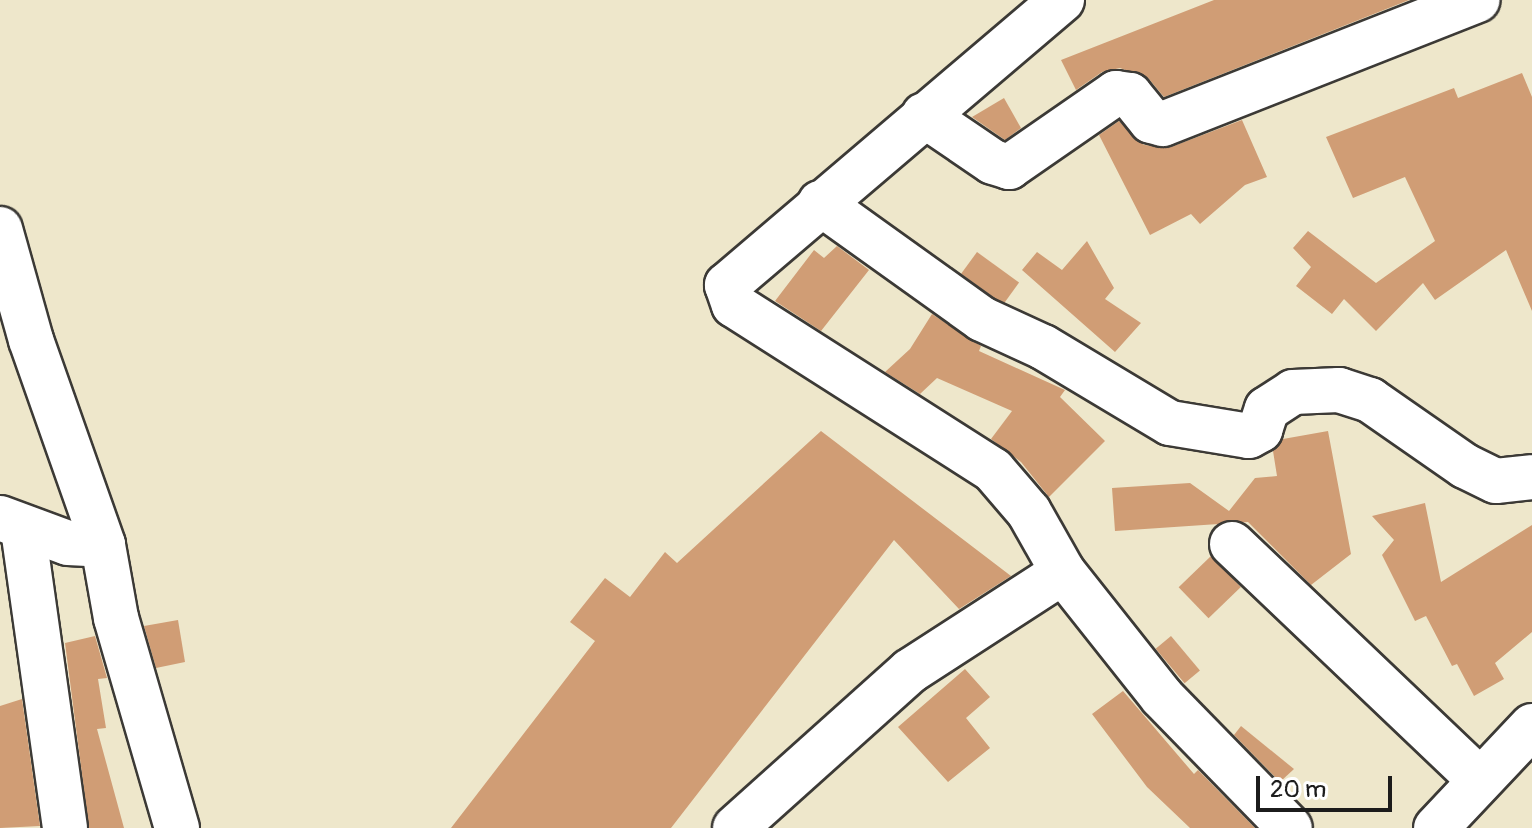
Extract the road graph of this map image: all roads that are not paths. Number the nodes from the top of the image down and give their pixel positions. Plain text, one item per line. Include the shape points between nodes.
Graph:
1 (1062, 0) edge
2 (1477, 0) edge
3 (924, 115) junction
4 (820, 203) junction
5 (0, 229) edge
6 (1532, 477) edge
7 (12, 524) edge
8 (1232, 544) dead end
9 (103, 545) junction
10 (1063, 572) junction
11 (1532, 726) edge
12 (1478, 778) junction
13 (65, 828) edge
14 (177, 828) edge
15 (735, 828) edge
16 (1290, 828) edge
17 (1436, 828) edge

1 - 3 street
2 - 3 street via 1163,124 1151,121 1130,95 1116,93 1009,167 993,162
3 - 4 street
4 - 6 street via 982,319 1043,347 1170,423 1249,436 1260,430 1267,409 1293,392 1339,390 1370,400 1465,466 1496,481
4 - 10 street via 727,285 734,305 993,470 1029,512
5 - 9 street via 31,340
7 - 9 street via 68,543
7 - 13 street
8 - 12 street
9 - 14 street via 116,618
10 - 15 street via 910,671
10 - 16 street via 1162,697
11 - 12 street
12 - 17 street

